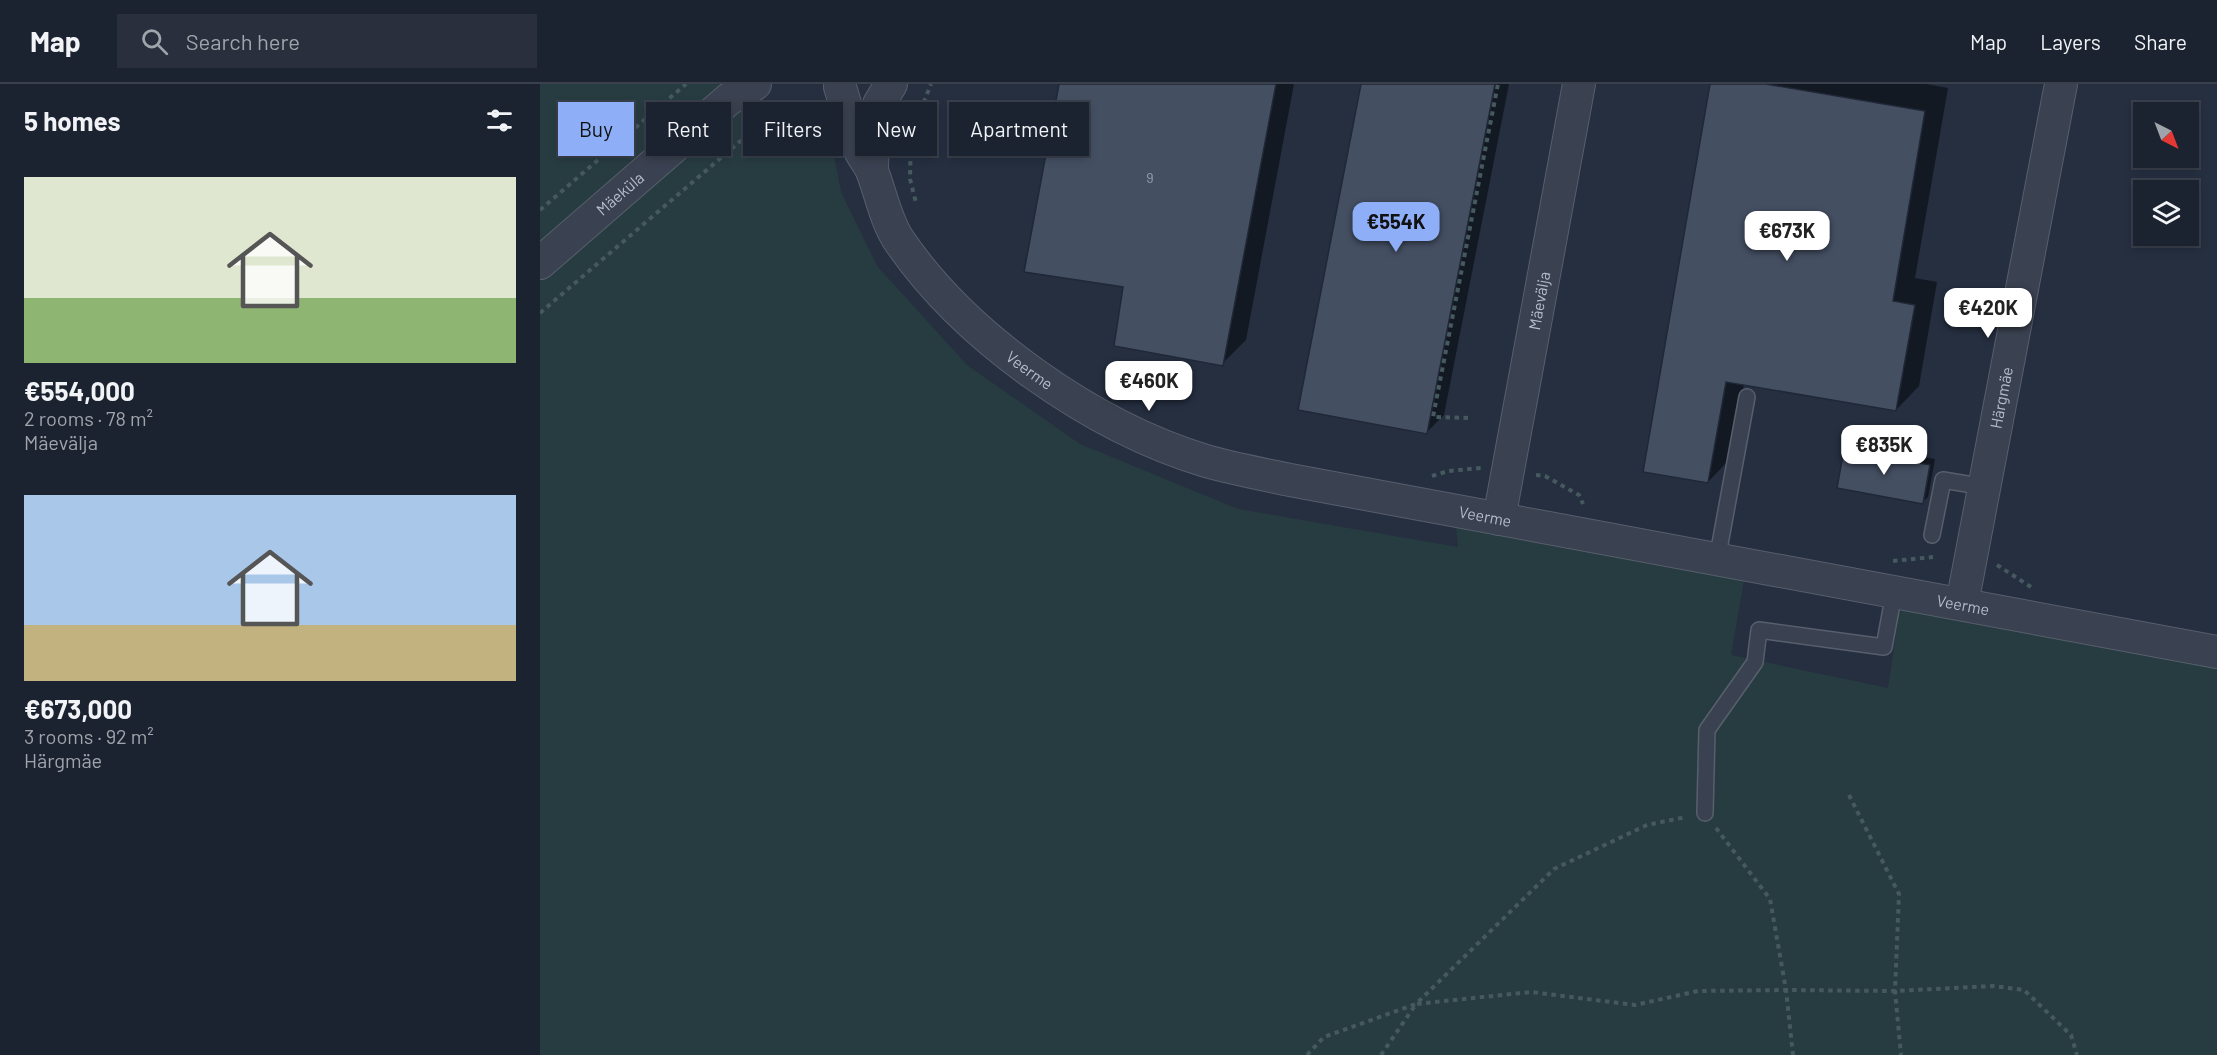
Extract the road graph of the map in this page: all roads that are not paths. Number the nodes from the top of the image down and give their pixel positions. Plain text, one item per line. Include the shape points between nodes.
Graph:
1 (881, 84) edge
2 (891, 84) edge
3 (1580, 84) edge
4 (2061, 84) edge
5 (742, 89) edge
6 (830, 90) edge
7 (872, 171) junction
8 (540, 263) edge
9 (1747, 397) dead end
10 (1985, 487) junction
11 (1498, 519) junction
12 (1932, 535) dead end
13 (1717, 560) junction
14 (1894, 593) junction
15 (1962, 604) junction
16 (2217, 652) edge
17 (1705, 813) road end

1 - 6 street via 865,89
2 - 7 street via 879,104
3 - 11 street, Mäevälja
4 - 10 street, Härgmäe
5 - 8 street, Mäeküla
6 - 7 street
7 - 11 street, Veerme via 897,237 923,271 979,329 1072,400 1116,424 1205,461
9 - 13 lane
10 - 12 lane via 1942,480
10 - 15 street, Härgmäe
11 - 13 street, Veerme
13 - 14 street, Veerme
14 - 15 street, Veerme
14 - 17 lane via 1884,647 1759,630 1755,662 1707,730
15 - 16 street, Veerme

